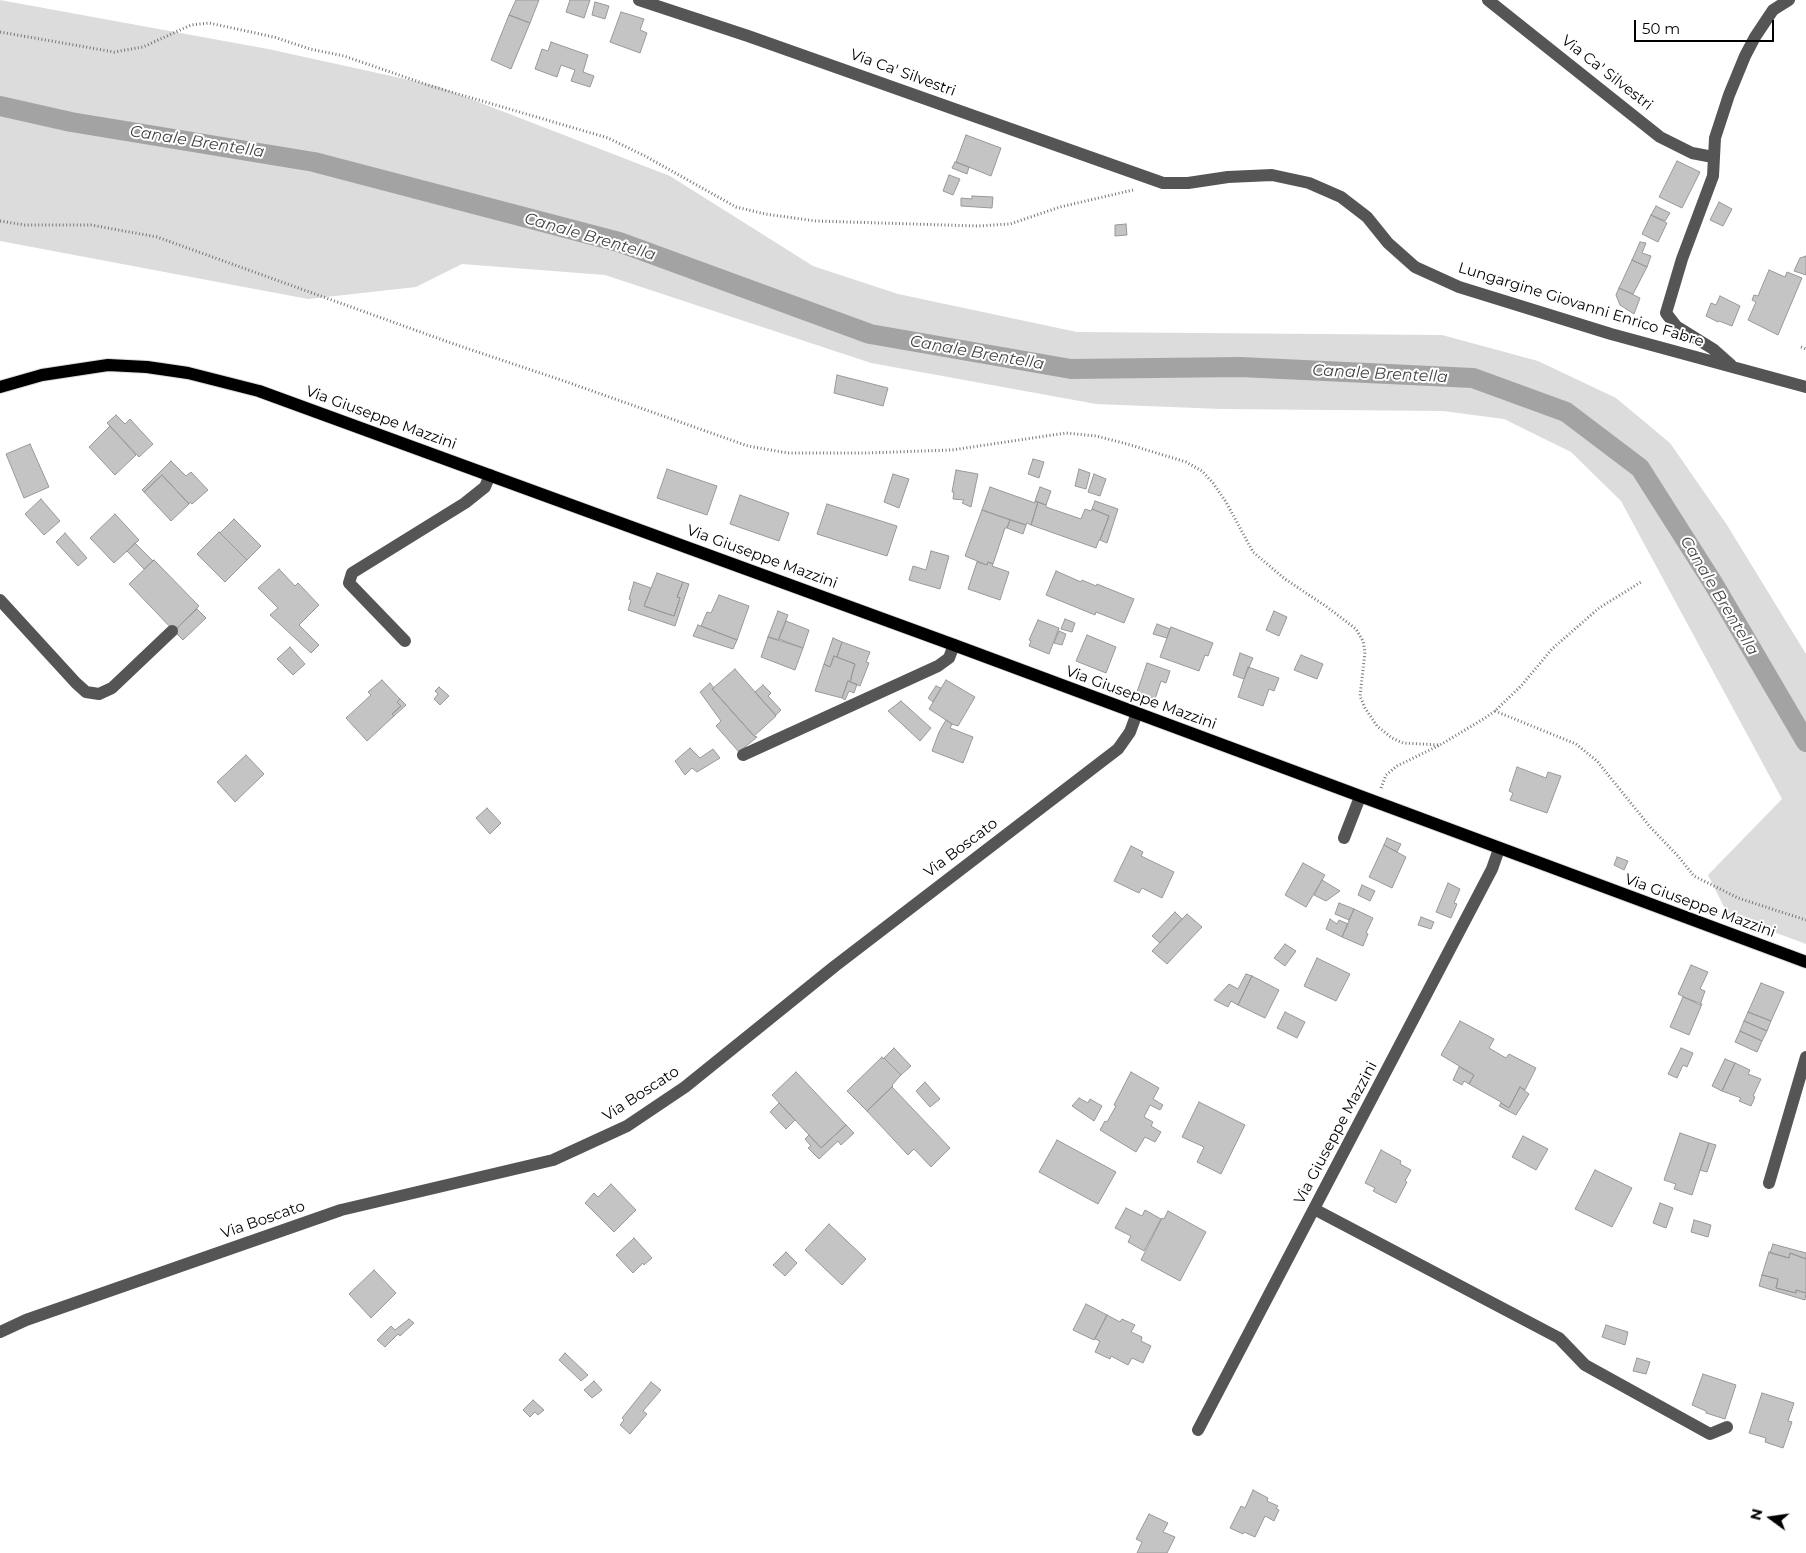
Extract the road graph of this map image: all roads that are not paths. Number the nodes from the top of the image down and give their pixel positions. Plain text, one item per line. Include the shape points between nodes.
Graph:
1 (639, 0) edge
2 (1488, 0) edge
3 (1789, 0) edge
4 (1713, 157) junction
5 (1155, 180) joint
6 (1733, 367) junction
7 (0, 387) edge
8 (1806, 387) edge
9 (490, 475) junction
10 (0, 600) edge
11 (172, 631) dead end
12 (405, 641) dead end
13 (954, 645) junction
14 (1137, 713) junction
15 (743, 755) dead end
16 (1360, 797) junction
17 (1344, 838) dead end
18 (1499, 849) junction
19 (1806, 962) edge
20 (1806, 1057) edge
21 (1769, 1183) dead end
22 (1314, 1209) junction
23 (0, 1332) edge
24 (1727, 1427) dead end
25 (1198, 1430) dead end

1 - 5 street, Via Ca' Silvestri
2 - 4 street, Via Ca' Silvestri via 1660,137 1692,153
3 - 4 street, Lungargine Giovanni Enrico Fabre via 1773,10 1745,56 1715,138
4 - 6 street, Lungargine Giovanni Enrico Fabre via 1713,176 1682,259 1666,314 1676,326
5 - 6 street, Lungargine Giovanni Enrico Fabre via 1188,183 1272,175 1309,183 1341,197 1367,217 1388,243 1415,267 1437,278 1547,315
6 - 8 street, Lungargine Giovanni Enrico Fabre
7 - 9 main road, Via Giuseppe Mazzini via 42,375 108,365 188,373 259,391
9 - 12 street via 485,487 465,503 352,573 350,583
9 - 13 main road, Via Giuseppe Mazzini
10 - 11 street via 86,692 99,694 112,688
13 - 14 main road, Via Giuseppe Mazzini
13 - 15 street via 949,658 938,666
14 - 16 main road, Via Giuseppe Mazzini
14 - 23 street, Via Boscato via 1130,732 1118,749 834,966 685,1087 627,1126 553,1160 341,1210 26,1320
16 - 17 street
16 - 18 main road, Via Giuseppe Mazzini
18 - 19 main road, Via Giuseppe Mazzini
18 - 22 street, Via Giuseppe Mazzini
20 - 21 street
22 - 24 street via 1558,1338 1585,1365 1710,1434
22 - 25 street, Via Giuseppe Mazzini

